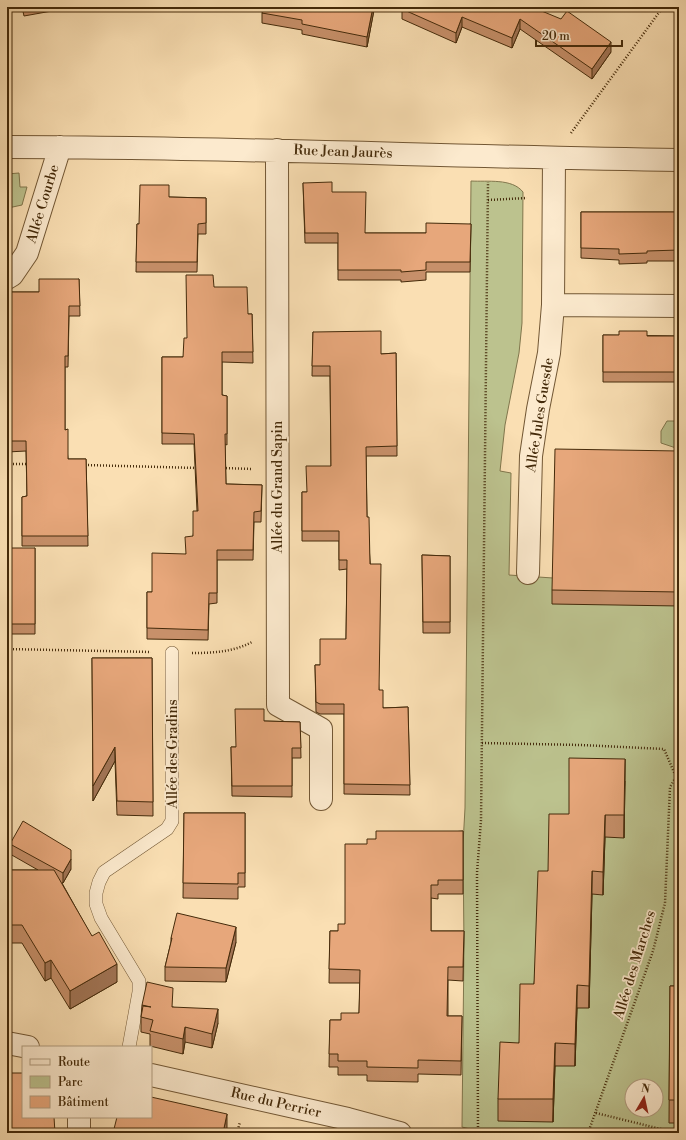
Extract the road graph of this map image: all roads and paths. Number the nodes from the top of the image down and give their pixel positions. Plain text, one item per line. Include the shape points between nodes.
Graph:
1 (663, 7) edge
2 (570, 134) dead end
3 (7, 147) edge
4 (60, 147) junction
5 (277, 150) junction
6 (488, 157) junction
7 (554, 158) junction
8 (679, 160) edge
9 (554, 197) junction
10 (488, 200) junction
11 (7, 278) edge
12 (553, 305) junction
13 (679, 306) edge
14 (7, 464) edge
15 (38, 464) edge
16 (84, 465) edge
17 (202, 468) edge
18 (218, 468) edge
19 (278, 470) junction
20 (528, 573) dead end
21 (278, 628) junction
22 (7, 649) edge
23 (172, 653) junction
24 (482, 743) junction
25 (678, 776) edge
26 (322, 799) dead end
27 (7, 1043) edge
28 (23, 1046) edge
29 (129, 1046) edge
30 (152, 1075) edge
31 (596, 1113) junction
32 (79, 1118) edge
33 (79, 1133) edge
34 (400, 1133) edge
35 (478, 1133) edge
36 (588, 1133) edge
37 (677, 1133) edge

1 - 2 path
3 - 4 street, Rue Jean Jaurès
4 - 5 street, Rue Jean Jaurès
4 - 11 street, Allée Courbe via 27,253 12,275
5 - 6 street, Rue Jean Jaurès
5 - 19 street, Allée du Grand Sapin
6 - 7 street, Rue Jean Jaurès
6 - 10 path
7 - 8 street, Rue Jean Jaurès
7 - 9 street, Allée Jules Guesde
9 - 10 path
9 - 12 street, Allée Jules Guesde
10 - 24 path
12 - 13 street
12 - 20 street, Allée Jules Guesde via 549,353 531,456
14 - 15 path
16 - 17 path
18 - 19 path
19 - 21 street, Allée du Grand Sapin
21 - 23 path via 230,650 212,653
21 - 26 street, Allée du Grand Sapin via 278,705 321,729
22 - 23 path
23 - 29 lane, Allée des Gradins via 172,821 167,829 104,872 96,893 96,904 101,918 139,981
24 - 25 path via 664,749
24 - 35 path via 477,873
25 - 31 path, Allée des Marches via 670,787 668,797 665,903 653,951
27 - 28 street
30 - 34 street, Rue du Perrier
31 - 36 path, Allée des Marches
31 - 37 path
32 - 33 street

